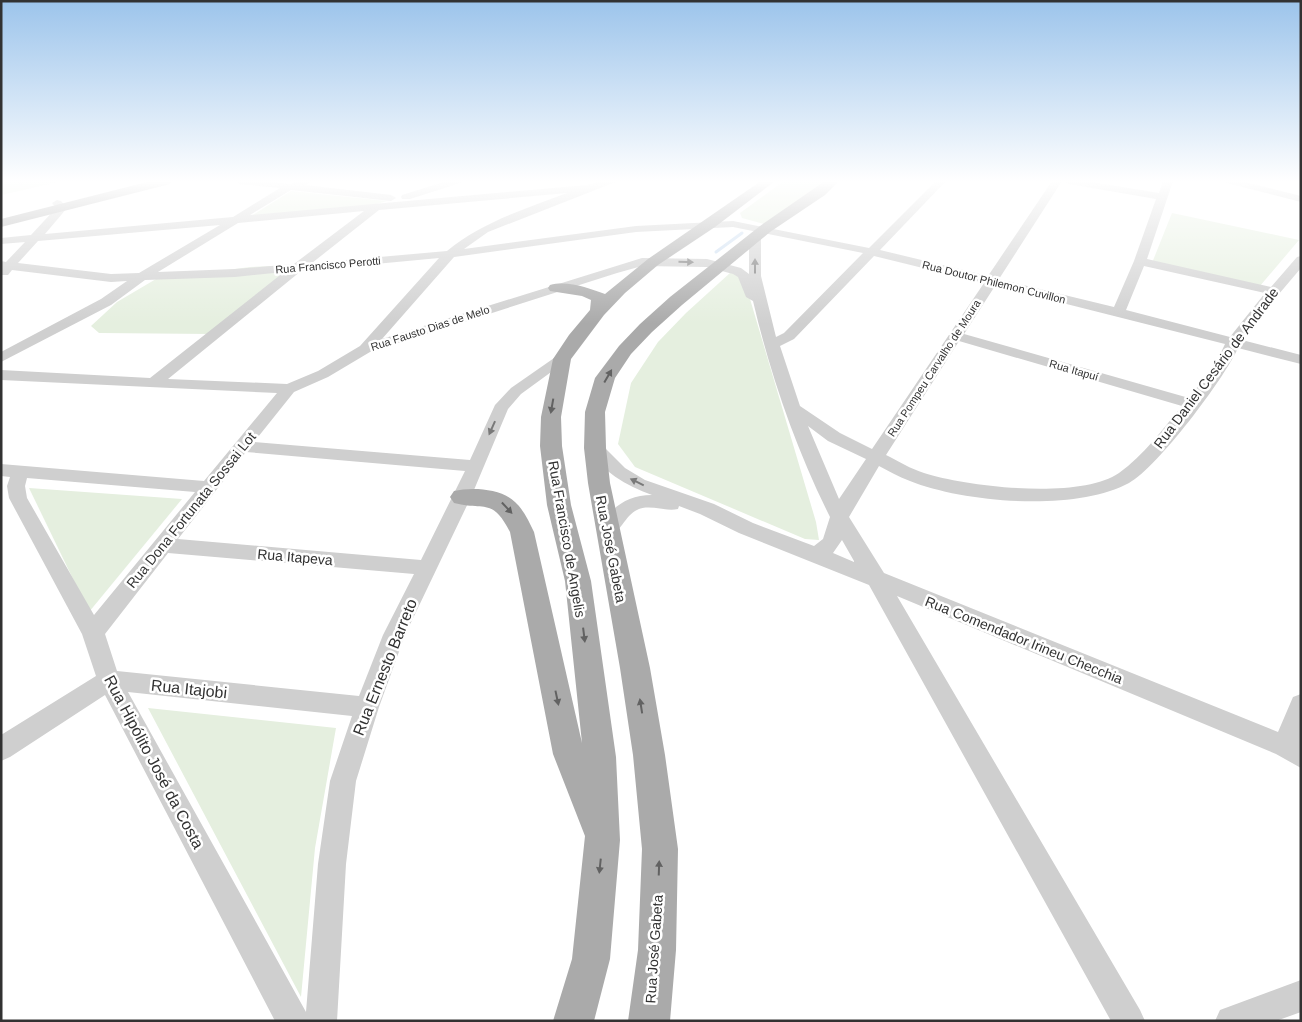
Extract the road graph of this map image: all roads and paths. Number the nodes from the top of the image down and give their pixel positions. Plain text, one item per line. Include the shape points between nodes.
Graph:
1 (43, 229) edge
2 (145, 229) edge
3 (221, 229) edge
4 (349, 229) edge
5 (487, 229) edge
6 (643, 229) edge
7 (703, 229) edge
8 (747, 229) edge
9 (766, 229) edge
10 (895, 229) edge
11 (1025, 229) edge
12 (1151, 229) edge
13 (484, 230) junction
14 (760, 233) junction
15 (37, 238) junction
16 (1, 241) edge
17 (526, 244) junction
18 (873, 252) junction
19 (450, 254) junction
20 (1301, 260) edge
21 (1140, 261) junction
22 (653, 262) junction
23 (719, 266) junction
24 (4, 268) edge
25 (297, 268) junction
26 (140, 278) junction
27 (990, 281) junction
28 (556, 288) junction
29 (1273, 291) junction
30 (598, 311) junction
31 (1118, 312) junction
32 (767, 327) junction
33 (956, 336) junction
34 (1233, 343) junction
35 (772, 344) junction
36 (365, 349) junction
37 (1, 358) edge
38 (562, 359) junction
39 (1301, 360) edge
40 (1, 375) edge
41 (153, 383) junction
42 (289, 389) junction
43 (1192, 404) junction
44 (793, 408) junction
45 (241, 446) junction
46 (595, 448) junction
47 (875, 456) junction
48 (476, 466) junction
49 (11, 471) edge
50 (209, 487) junction
51 (462, 497) junction
52 (839, 517) junction
53 (746, 528) junction
54 (607, 531) junction
55 (163, 546) junction
56 (815, 554) junction
57 (427, 568) junction
58 (877, 580) junction
59 (93, 632) junction
60 (109, 680) junction
61 (1301, 705) edge
62 (367, 707) junction
63 (1, 749) edge
64 (1293, 751) edge
65 (603, 840) junction
66 (1301, 996) edge
67 (293, 1021) edge
68 (322, 1021) edge
69 (573, 1021) edge
70 (649, 1021) edge
71 (1129, 1021) edge
72 (1231, 1021) edge

1 - 15 street
2 - 15 street
3 - 26 street
4 - 25 street
5 - 13 street
6 - 17 street, Rua Francisco Perotti
7 - 22 main road, Rua Francisco de Angelis
8 - 14 street, Rua Doutor Philemon Cuvillon
9 - 14 main road, Rua José Gabeta
10 - 18 street
11 - 27 street, Rua Pompeu Carvalho de Moura
12 - 21 street
13 - 17 street
13 - 19 street
14 - 18 street, Rua Doutor Philemon Cuvillon
14 - 23 main road, Rua José Gabeta
32 -> 14 street via 755,276
15 - 16 street
15 - 24 street
17 - 19 street, Rua Francisco Perotti
18 - 27 street, Rua Doutor Philemon Cuvillon
18 - 35 street via 789,336
19 - 25 street, Rua Francisco Perotti
19 - 36 street
20 - 29 street, Rua Daniel Cesário de Andrade
21 - 29 street
21 - 31 street
22 -> 23 street, Rua Fausto Dias de Melo
22 - 28 street, Rua Fausto Dias de Melo via 642,262
22 - 30 main road, Rua Francisco de Angelis
23 - 32 street, Rua Fausto Dias de Melo via 743,275
46 -> 23 main road, Rua José Gabeta via 595,412 606,378 625,350
24 - 26 street, Rua Francisco Perotti via 87,277
25 - 26 street, Rua Francisco Perotti
25 - 41 street
26 - 37 street via 106,302
27 - 31 street, Rua Doutor Philemon Cuvillon
27 - 33 street, Rua Pompeu Carvalho de Moura
28 - 30 main road via 593,294 600,298
28 - 36 street, Rua Fausto Dias de Melo
29 - 34 street, Rua Daniel Cesário de Andrade
30 - 38 main road, Rua Francisco de Angelis
31 - 34 street, Rua Doutor Philemon Cuvillon
32 - 35 street
33 - 43 street, Rua Itapuí
33 - 47 street, Rua Pompeu Carvalho de Moura
34 - 39 street, Rua Doutor Philemon Cuvillon
34 - 43 street, Rua Daniel Cesário de Andrade via 1224,362
35 - 44 street
36 - 42 street, Rua Fausto Dias de Melo via 323,374
38 -> 48 street, Rua Ernesto Barreto via 516,390 501,408
38 -> 65 main road, Rua Francisco de Angelis via 550,417 551,446 559,505 578,581 600,757
40 - 41 street, Rua Fausto Dias de Melo
41 - 42 street, Rua Fausto Dias de Melo
42 - 45 street, Rua Dona Fortunata Sossai Lot
43 - 47 street, Rua Daniel Cesário de Andrade via 1149,457 1124,478 1101,488 1079,492 1028,496 980,491 916,477
44 - 47 street, Rua Daniel Cesário de Andrade via 834,437
44 - 52 street via 821,482
45 - 48 street
45 - 50 street, Rua Dona Fortunata Sossai Lot
53 -> 46 street, Rua Comendador Irineu Checchia via 708,509 639,484 619,472
46 - 54 main road, Rua José Gabeta
47 - 52 street, Rua Pompeu Carvalho de Moura
48 - 51 street, Rua Ernesto Barreto
49 - 50 street
49 - 59 street, Rua Hipólito José da Costa via 18,498
50 - 55 street, Rua Dona Fortunata Sossai Lot
51 - 57 street, Rua Ernesto Barreto
51 -> 65 main road via 503,502 512,511 522,532 569,754
52 - 56 street, Rua Pompeu Carvalho de Moura via 832,542
52 - 58 street
53 - 54 street, Rua Comendador Irineu Checchia via 670,504 645,500 626,506
53 - 56 street, Rua Comendador Irineu Checchia
70 -> 54 main road, Rua José Gabeta via 657,950 660,849 635,668
55 - 57 street, Rua Itapeva
55 - 59 street, Rua Dona Fortunata Sossai Lot
56 - 58 street, Rua Comendador Irineu Checchia
57 - 62 street, Rua Ernesto Barreto via 394,635
58 - 64 street, Rua Comendador Irineu Checchia
58 - 71 street
59 - 60 street, Rua Hipólito José da Costa
60 - 62 street, Rua Itajobi
60 - 63 street
60 - 67 street, Rua Hipólito José da Costa
61 - 64 street
62 - 68 street, Rua Ernesto Barreto via 343,780 332,864
65 -> 69 main road, Rua Francisco de Angelis via 591,959
66 - 72 street

